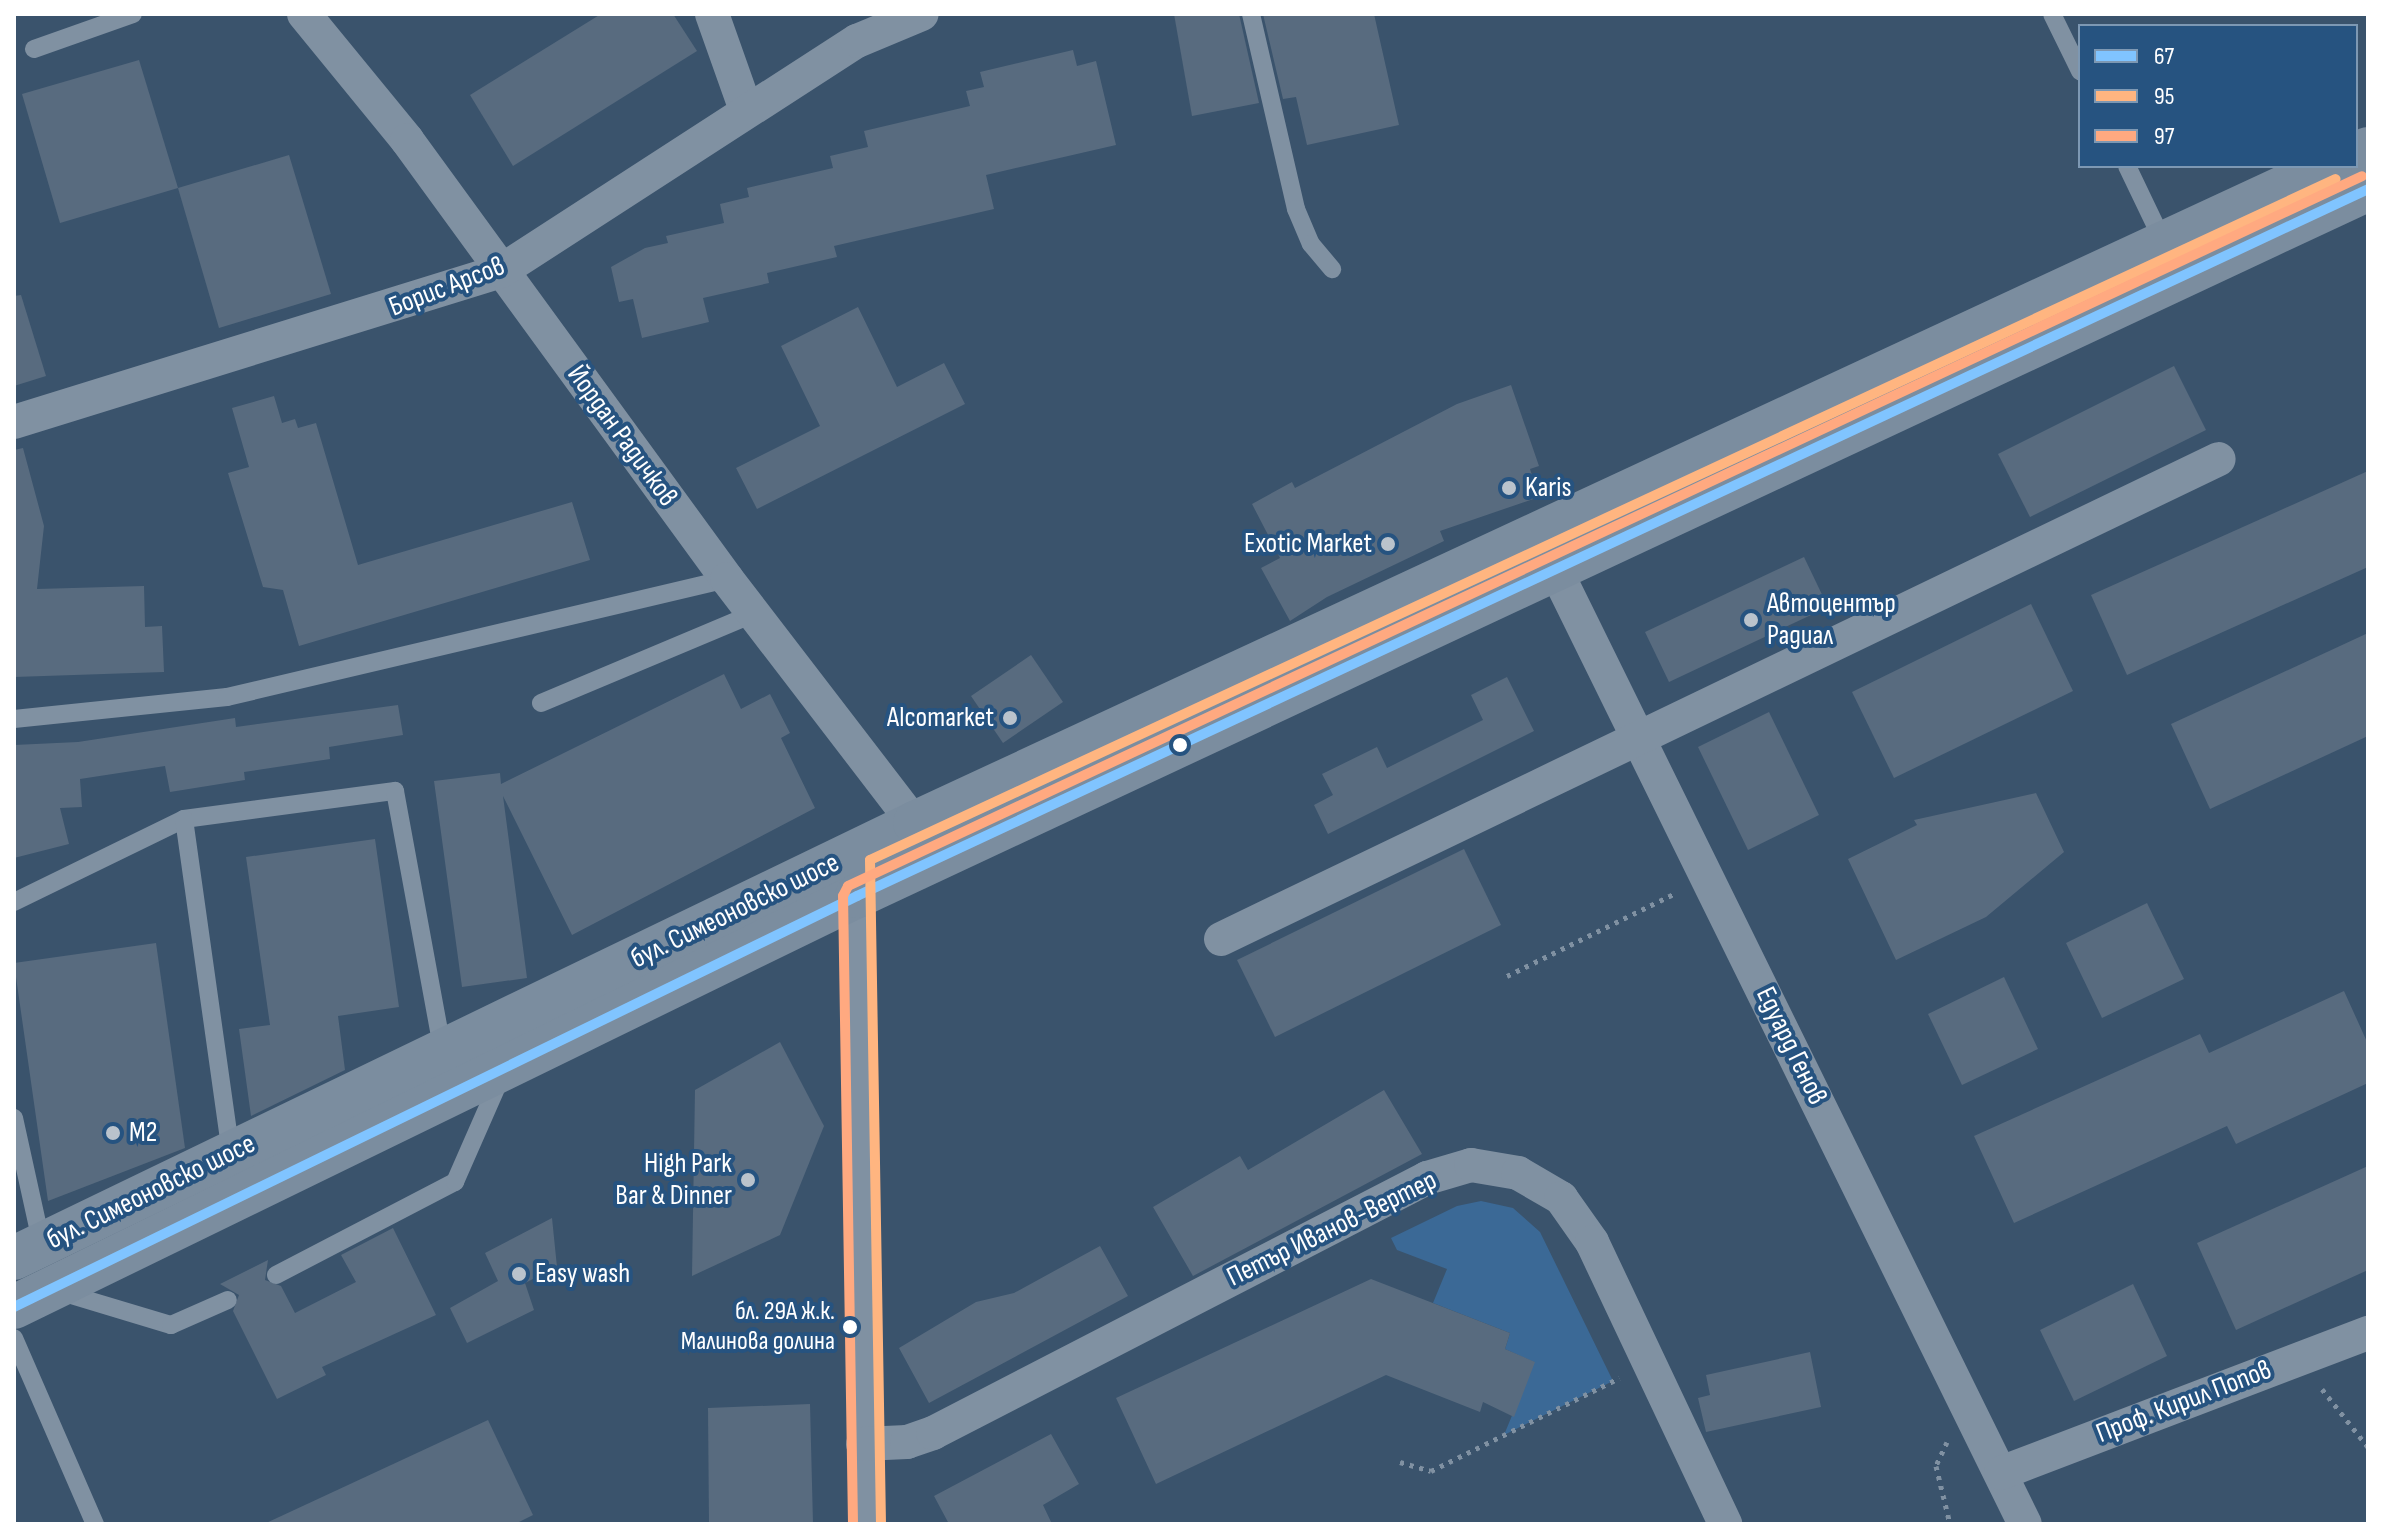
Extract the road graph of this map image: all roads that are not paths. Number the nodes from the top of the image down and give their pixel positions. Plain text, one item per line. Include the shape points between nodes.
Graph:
1 (133, 14) edge
2 (304, 14) edge
3 (712, 14) edge
4 (922, 14) edge
5 (1251, 14) edge
6 (2052, 14) edge
7 (34, 49) dead end
8 (2078, 67) edge
9 (746, 110) junction
10 (2128, 168) edge
11 (2326, 168) edge
12 (2368, 189) edge
13 (2163, 241) junction
14 (1332, 269) dead end
15 (501, 271) junction
16 (14, 422) edge
17 (2219, 459) dead end
18 (1555, 569) junction
19 (727, 579) junction
20 (755, 613) junction
21 (541, 703) dead end
22 (14, 719) edge
23 (1639, 734) junction
24 (184, 819) junction
25 (915, 823) junction
26 (856, 851) junction
27 (941, 858) junction
28 (857, 896) junction
29 (14, 902) edge
30 (1221, 939) dead end
31 (443, 1053) junction
32 (505, 1068) junction
33 (14, 1118) edge
34 (231, 1154) junction
35 (28, 1251) edge
36 (276, 1275) dead end
37 (32, 1298) edge
38 (228, 1300) dead end
39 (2368, 1333) edge
40 (14, 1338) edge
41 (863, 1444) junction
42 (2001, 1473) junction
43 (95, 1524) edge
44 (867, 1524) edge
45 (1725, 1524) edge
46 (2025, 1524) edge

1 - 7 lane
2 - 15 street, Йордан Радичков via 407,140
3 - 9 street
4 - 9 street, Борис Арсов via 857,41
5 - 14 lane via 1296,209 1311,244
6 - 8 lane
9 - 15 street, Борис Арсов
10 - 13 lane
11 - 13 main road, бул. Симеоновско шосе
12 - 18 main road, бул. Симеоновско шосе
13 - 25 main road, бул. Симеоновско шосе
15 - 16 street, Борис Арсов
15 - 19 street, Йордан Радичков
17 - 23 street
18 - 23 street, Едуард Генов
18 - 27 main road, бул. Симеоновско шосе
19 - 20 street, Йордан Радичков
19 - 22 lane via 227,697
20 - 21 lane
20 - 25 street, Йордан Радичков
23 - 30 street
23 - 42 street, Едуард Генов
24 - 29 lane
24 - 31 lane via 395,791
24 - 34 lane
25 - 26 main road, бул. Симеоновско шосе
25 - 27 street, Йордан Радичков
26 - 28 street
26 - 31 main road, бул. Симеоновско шосе
27 - 28 main road, бул. Симеоновско шосе
28 - 32 main road, бул. Симеоновско шосе
28 - 41 street
31 - 34 main road, бул. Симеоновско шосе
32 - 36 lane via 455,1182
32 - 37 main road, бул. Симеоновско шосе
33 - 35 lane
34 - 35 main road, бул. Симеоновско шосе
37 - 38 lane via 171,1325
39 - 42 street, Проф. Кирил Попов
40 - 43 lane
41 - 44 street
41 - 45 street, Петър Иванов-Вертер via 907,1442 933,1433 1427,1178 1471,1165 1518,1173 1561,1198 1592,1242
42 - 46 street, Едуард Генов

